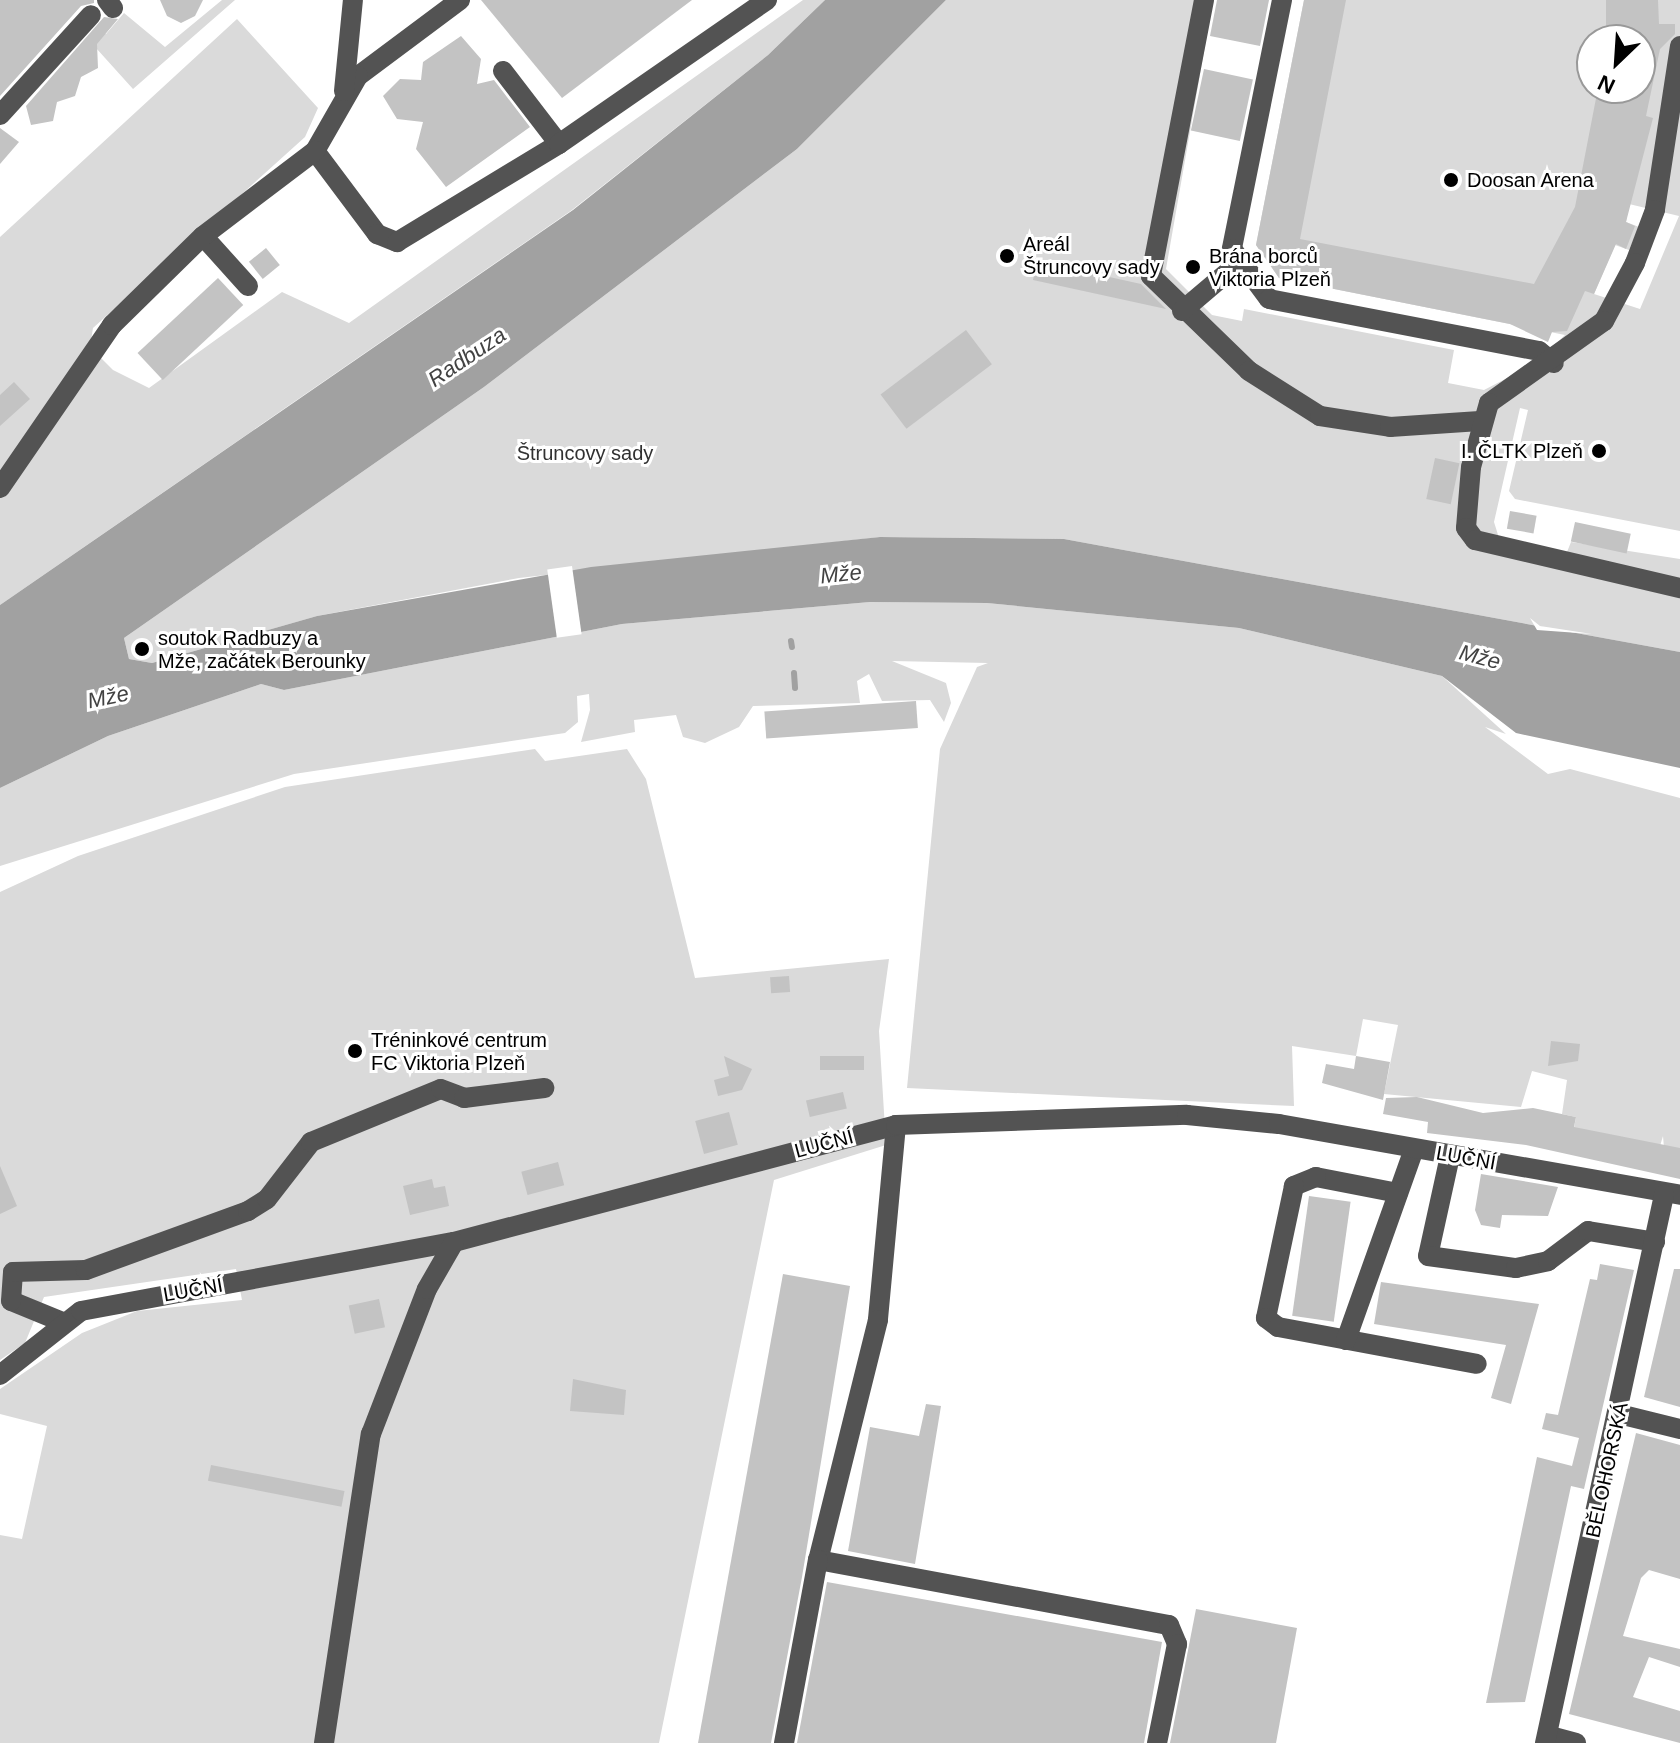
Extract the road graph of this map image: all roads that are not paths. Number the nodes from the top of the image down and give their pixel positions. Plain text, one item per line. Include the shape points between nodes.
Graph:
1 (353, 0) edge
2 (767, 0) edge
3 (1204, 0) edge
4 (1282, 0) edge
5 (451, 9) edge
6 (91, 15) dead end
7 (1680, 46) edge
8 (503, 71) dead end
9 (344, 91) junction
10 (2, 124) edge
11 (559, 144) junction
12 (315, 151) junction
13 (203, 236) junction
14 (1241, 261) junction
15 (248, 286) dead end
16 (1182, 311) junction
17 (1554, 363) junction
18 (1480, 421) junction
19 (0, 488) edge
20 (1680, 588) edge
21 (544, 1088) dead end
22 (896, 1125) junction
23 (1414, 1149) junction
24 (1450, 1156) junction
25 (1398, 1193) junction
26 (1672, 1195) edge
27 (454, 1242) junction
28 (1655, 1242) junction
29 (65, 1323) junction
30 (1346, 1340) junction
31 (1477, 1364) dead end
32 (0, 1375) edge
33 (1619, 1414) junction
34 (1680, 1429) edge
35 (818, 1560) junction
36 (1548, 1739) edge
37 (324, 1743) edge
38 (784, 1743) edge
39 (1157, 1743) edge
40 (1576, 1743) edge

1 - 9 street
2 - 11 street
3 - 16 street via 1149,266
4 - 14 street via 1232,249
5 - 9 street
6 - 10 street
7 - 17 street via 1645,240 1604,321
8 - 11 street
9 - 12 street
11 - 12 street via 397,242 377,234
12 - 13 street
13 - 15 street
13 - 19 street via 112,325
14 - 16 street
14 - 17 street via 1269,299 1539,351
16 - 18 street via 1273,392 1320,416 1390,427
17 - 18 street via 1501,394
18 - 20 street via 1466,512 1475,540
21 - 29 street via 464,1098 441,1089 311,1142 267,1199 248,1211 86,1270 13,1272 11,1301
22 - 23 street, LUČNÍ via 1187,1115
22 - 27 street, LUČNÍ
22 - 35 street via 878,1320
23 - 24 street, LUČNÍ
23 - 25 street
24 - 26 street, LUČNÍ
24 - 28 street via 1428,1256 1516,1268 1548,1261 1588,1231
25 - 30 street
25 - 30 street via 1316,1177 1303,1179 1288,1197 1266,1318 1278,1327
26 - 28 street, BĚLOHORSKÁ
27 - 29 street, LUČNÍ via 81,1311
27 - 37 street via 427,1289 371,1434
28 - 33 street, BĚLOHORSKÁ
29 - 32 street, LUČNÍ
30 - 31 street
33 - 34 street
33 - 36 street, BĚLOHORSKÁ
35 - 38 street
35 - 39 street via 1169,1625 1177,1644
36 - 40 street

